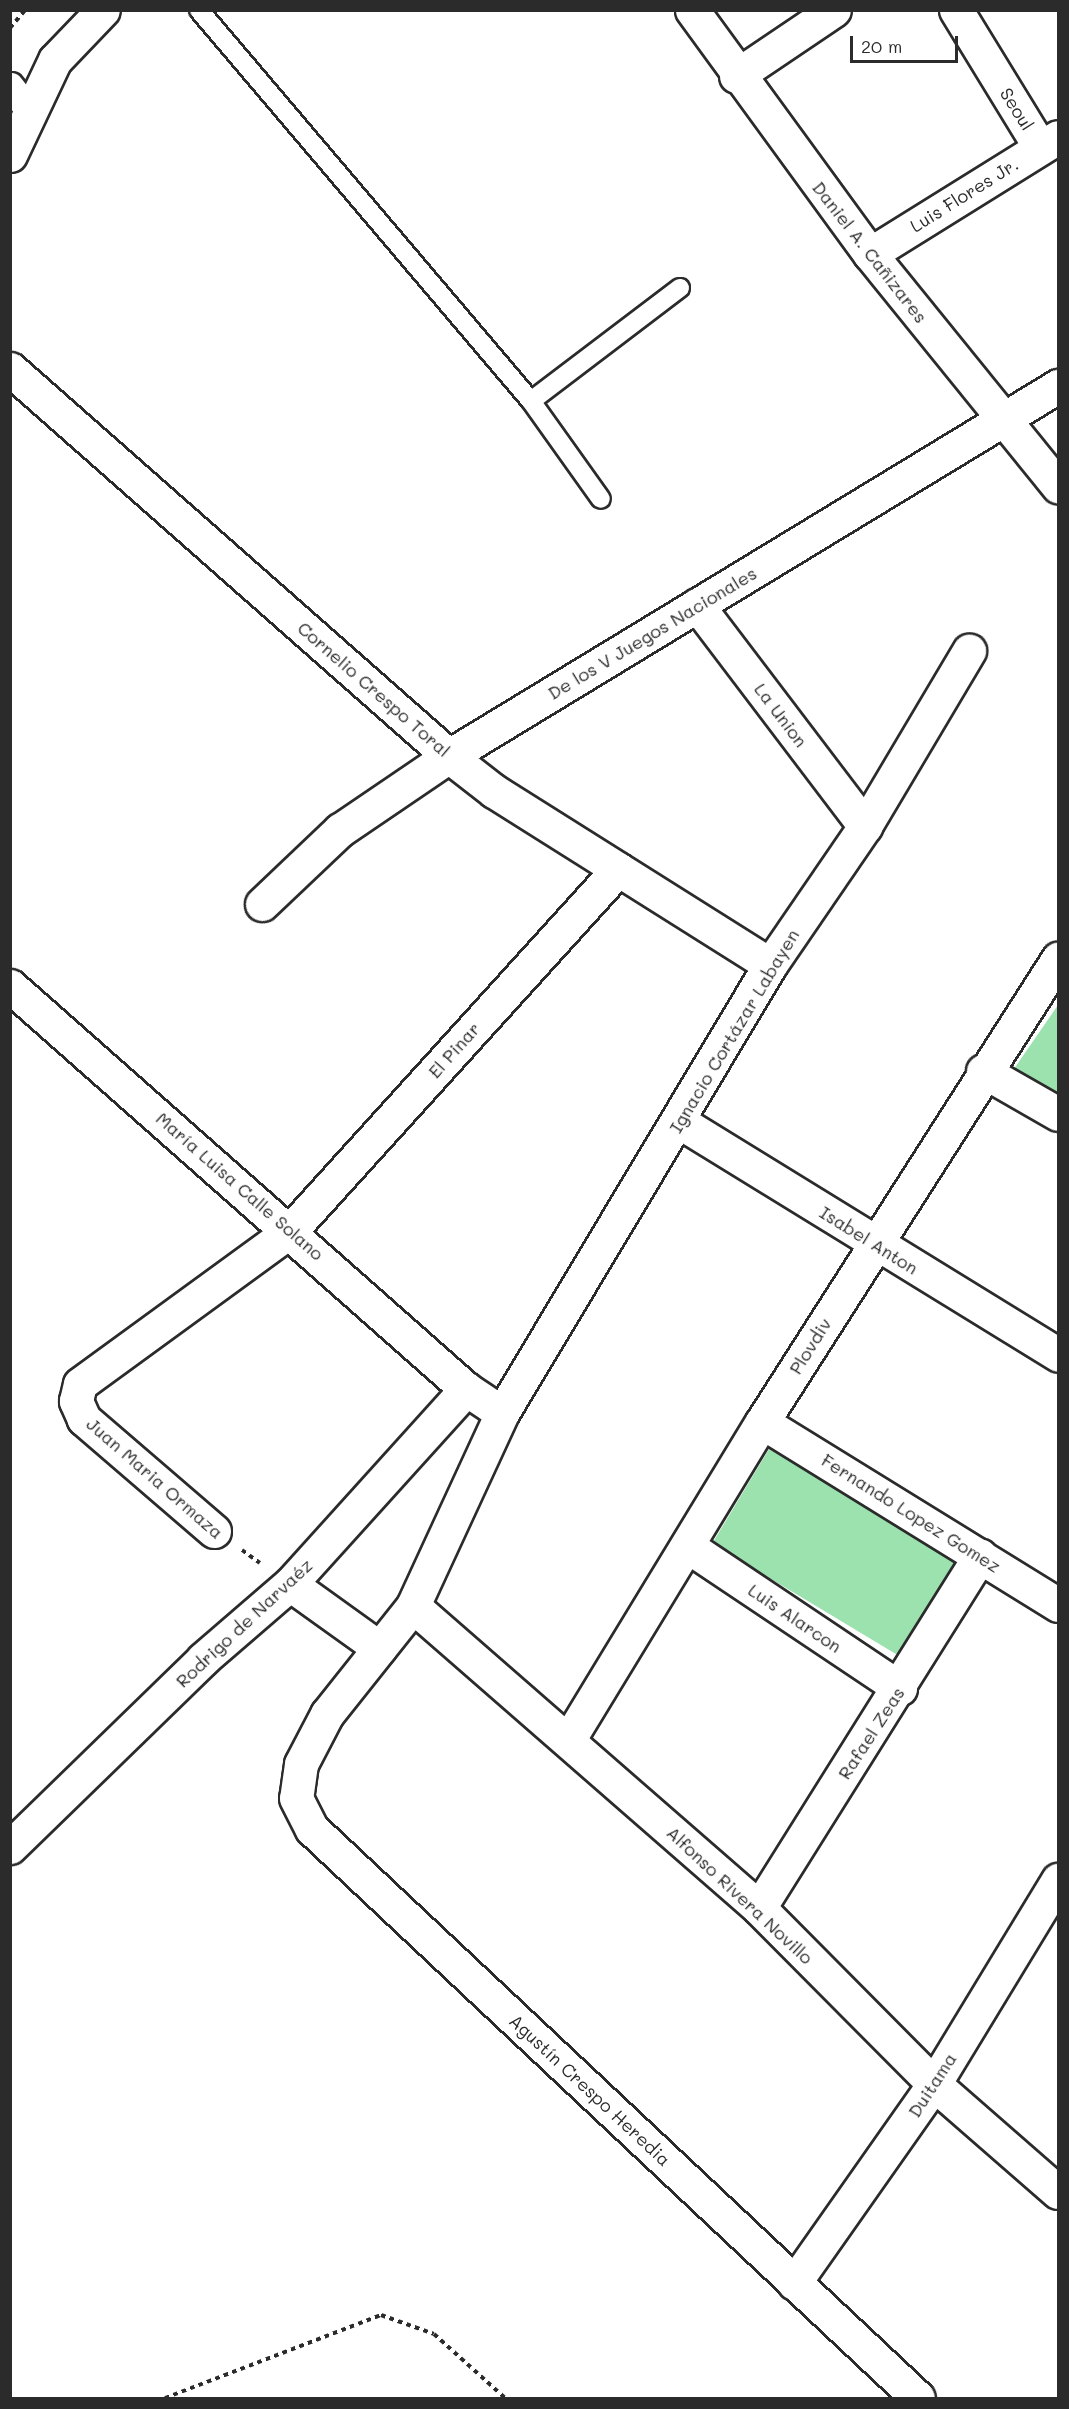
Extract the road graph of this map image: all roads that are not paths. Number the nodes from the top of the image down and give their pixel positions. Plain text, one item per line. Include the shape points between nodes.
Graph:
1 (103, 10) edge
2 (199, 10) edge
3 (692, 10) edge
4 (834, 10) edge
5 (956, 10) edge
6 (736, 76) junction
7 (10, 86) edge
8 (31, 112) junction
9 (1049, 142) edge
10 (10, 155) edge
11 (870, 254) junction
12 (680, 288) dead end
13 (10, 369) edge
14 (1059, 386) edge
15 (531, 401) junction
16 (1004, 420) junction
17 (1059, 486) edge
18 (601, 499) dead end
19 (697, 605) junction
20 (969, 651) dead end
21 (449, 756) junction
22 (865, 826) junction
23 (618, 869) junction
24 (262, 904) dead end
25 (1059, 959) edge
26 (770, 965) junction
27 (10, 986) edge
28 (983, 1071) junction
29 (1059, 1114) edge
30 (680, 1122) junction
31 (291, 1230) junction
32 (875, 1244) junction
33 (1059, 1355) edge
34 (466, 1389) junction
35 (502, 1413) junction
36 (762, 1422) junction
37 (214, 1531) road end
38 (689, 1547) junction
39 (980, 1556) junction
40 (290, 1584) junction
41 (1059, 1605) edge
42 (413, 1606) junction
43 (379, 1648) junction
44 (900, 1688) junction
45 (569, 1739) junction
46 (301, 1764) joint
47 (10, 1847) edge
48 (1059, 1880) edge
49 (759, 1908) junction
50 (934, 2084) junction
51 (1059, 2192) edge
52 (794, 2283) junction
53 (918, 2398) edge

1 - 8 street via 55,60
2 - 15 lane
3 - 6 street, Daniel A. Cañizares
4 - 6 street
5 - 9 street, Seoul
6 - 11 street, Daniel A. Cañizares
7 - 8 street
8 - 10 street
9 - 11 street, Luis Flores Jr.
11 - 16 street, Daniel A. Cañizares
12 - 15 lane
13 - 21 street, Cornelio Crespo Toral
14 - 16 street, De los V Juegos Nacionales
15 - 18 lane
16 - 17 street, Daniel A. Cañizares
16 - 19 street, De los V Juegos Nacionales
19 - 21 street, De los V Juegos Nacionales
19 - 22 street, La Union
20 - 22 street, Ignacio Cortázar Labayen
21 - 23 street, Cornelio Crespo Toral
21 - 24 street, De los V Juegos Nacionales via 340,831
22 - 26 street, Ignacio Cortázar Labayen
23 - 26 street, Cornelio Crespo Toral
23 - 31 street, El Pinar
25 - 28 street, Plovdiv
26 - 30 street, Ignacio Cortázar Labayen
27 - 31 street, María Luisa Calle Solano
28 - 29 street
28 - 32 street, Plovdiv
30 - 32 street, Isabel Anton
30 - 35 street, Ignacio Cortázar Labayen
31 - 34 street, María Luisa Calle Solano
31 - 37 street, Juan Maria Ormaza via 80,1384 76,1401 84,1419
32 - 33 street, Isabel Anton
32 - 36 street, Plovdiv
34 - 35 street
34 - 40 street, Rodrigo de Narvaéz
35 - 42 street, Ignacio Cortázar Labayen
36 - 38 street, Plovdiv
36 - 39 street, Fernando Lopez Gomez
38 - 44 street, Luis Alarcon
38 - 45 street, Plovdiv
39 - 41 street, Fernando Lopez Gomez
39 - 44 street, Rafael Zeas
40 - 43 street
40 - 47 street, Rodrigo de Narvaéz via 203,1659
42 - 43 street, Ignacio Cortázar Labayen
42 - 45 street, Alfonso Rivera Novillo
43 - 46 street, Ignacio Cortázar Labayen via 327,1714
44 - 49 street, Rafael Zeas
45 - 49 street, Alfonso Rivera Novillo
46 - 52 street, Agustín Crespo Heredia via 296,1798 312,1829
48 - 50 street, Duitama
49 - 50 street, Alfonso Rivera Novillo
50 - 51 street, Alfonso Rivera Novillo
50 - 52 street, Duitama
52 - 53 street, Agustín Crespo Heredia

